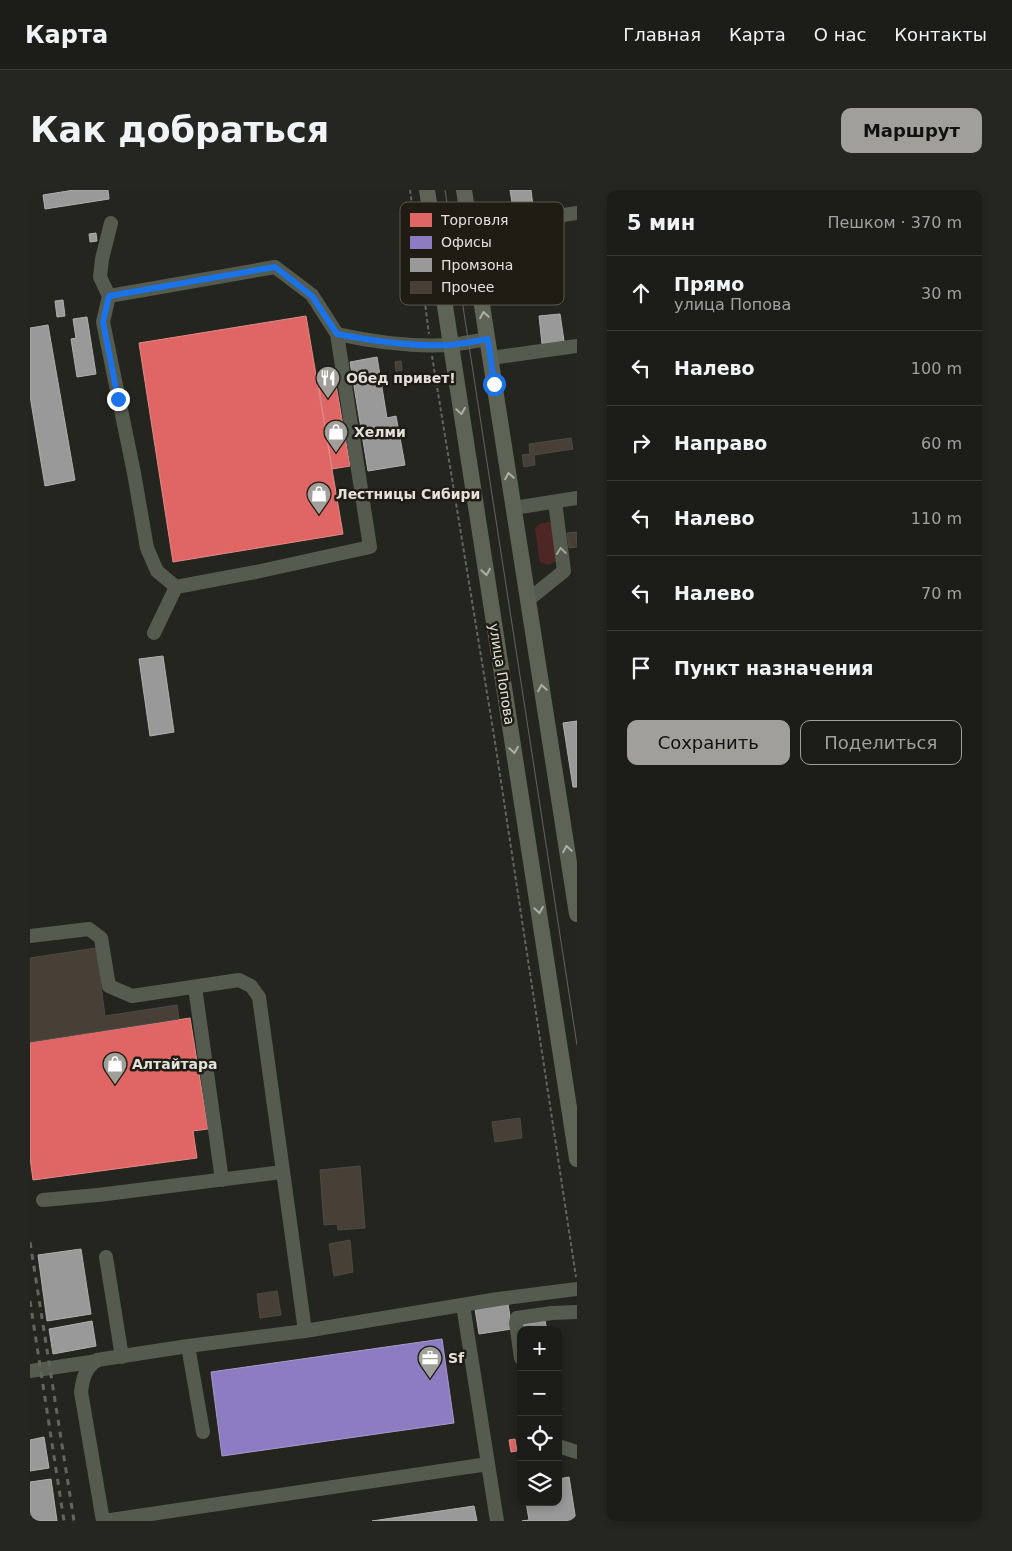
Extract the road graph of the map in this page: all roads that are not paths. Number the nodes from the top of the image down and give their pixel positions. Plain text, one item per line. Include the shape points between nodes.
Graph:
1 (577, 213) edge
2 (564, 215) edge
3 (111, 224) dead end
4 (109, 296) junction
5 (445, 305) edge
6 (482, 305) edge
7 (337, 334) junction
8 (488, 339) junction
9 (451, 345) junction
10 (577, 346) edge
11 (490, 358) junction
12 (577, 498) edge
13 (555, 502) junction
14 (514, 508) junction
15 (176, 587) junction
16 (528, 600) junction
17 (154, 634) dead end
18 (575, 886) edge
19 (577, 914) edge
20 (30, 936) edge
21 (195, 987) junction
22 (577, 1159) edge
23 (282, 1172) junction
24 (222, 1180) junction
25 (42, 1200) dead end
26 (106, 1257) dead end
27 (577, 1290) edge
28 (464, 1305) junction
29 (577, 1312) edge
30 (517, 1330) edge
31 (305, 1331) junction
32 (188, 1346) junction
33 (122, 1357) junction
34 (98, 1360) junction
35 (30, 1371) edge
36 (203, 1432) dead end
37 (562, 1447) edge
38 (577, 1452) edge
39 (488, 1464) junction
40 (103, 1521) edge
41 (497, 1521) edge

1 - 2 street
3 - 4 street via 100,277
4 - 7 street via 275,267 312,296
4 - 15 street via 103,322 147,548 157,571
5 - 9 main road, улица Попова
8 -> 6 main road
7 - 9 street via 361,339
7 - 15 street via 370,546
8 - 9 street
8 - 11 main road
9 -> 22 main road, улица Попова
10 - 11 street
14 -> 11 main road
12 - 13 street
13 - 14 street
16 -> 13 street via 564,571
14 - 16 main road
15 - 17 street
18 -> 16 main road
18 - 19 main road
20 - 21 street via 89,929 101,938 108,986 132,996
21 - 23 street via 240,980 259,996
21 - 24 street
23 - 24 street
23 - 31 street
24 - 25 street
26 - 33 street
27 - 28 street
28 - 31 street
28 - 39 street
29 - 30 street via 517,1318
31 - 32 street
32 - 33 street
32 - 36 street
33 - 34 street
34 - 35 street
34 - 40 street via 89,1366 83,1377 81,1392
37 - 38 street
39 - 40 street
39 - 41 street

